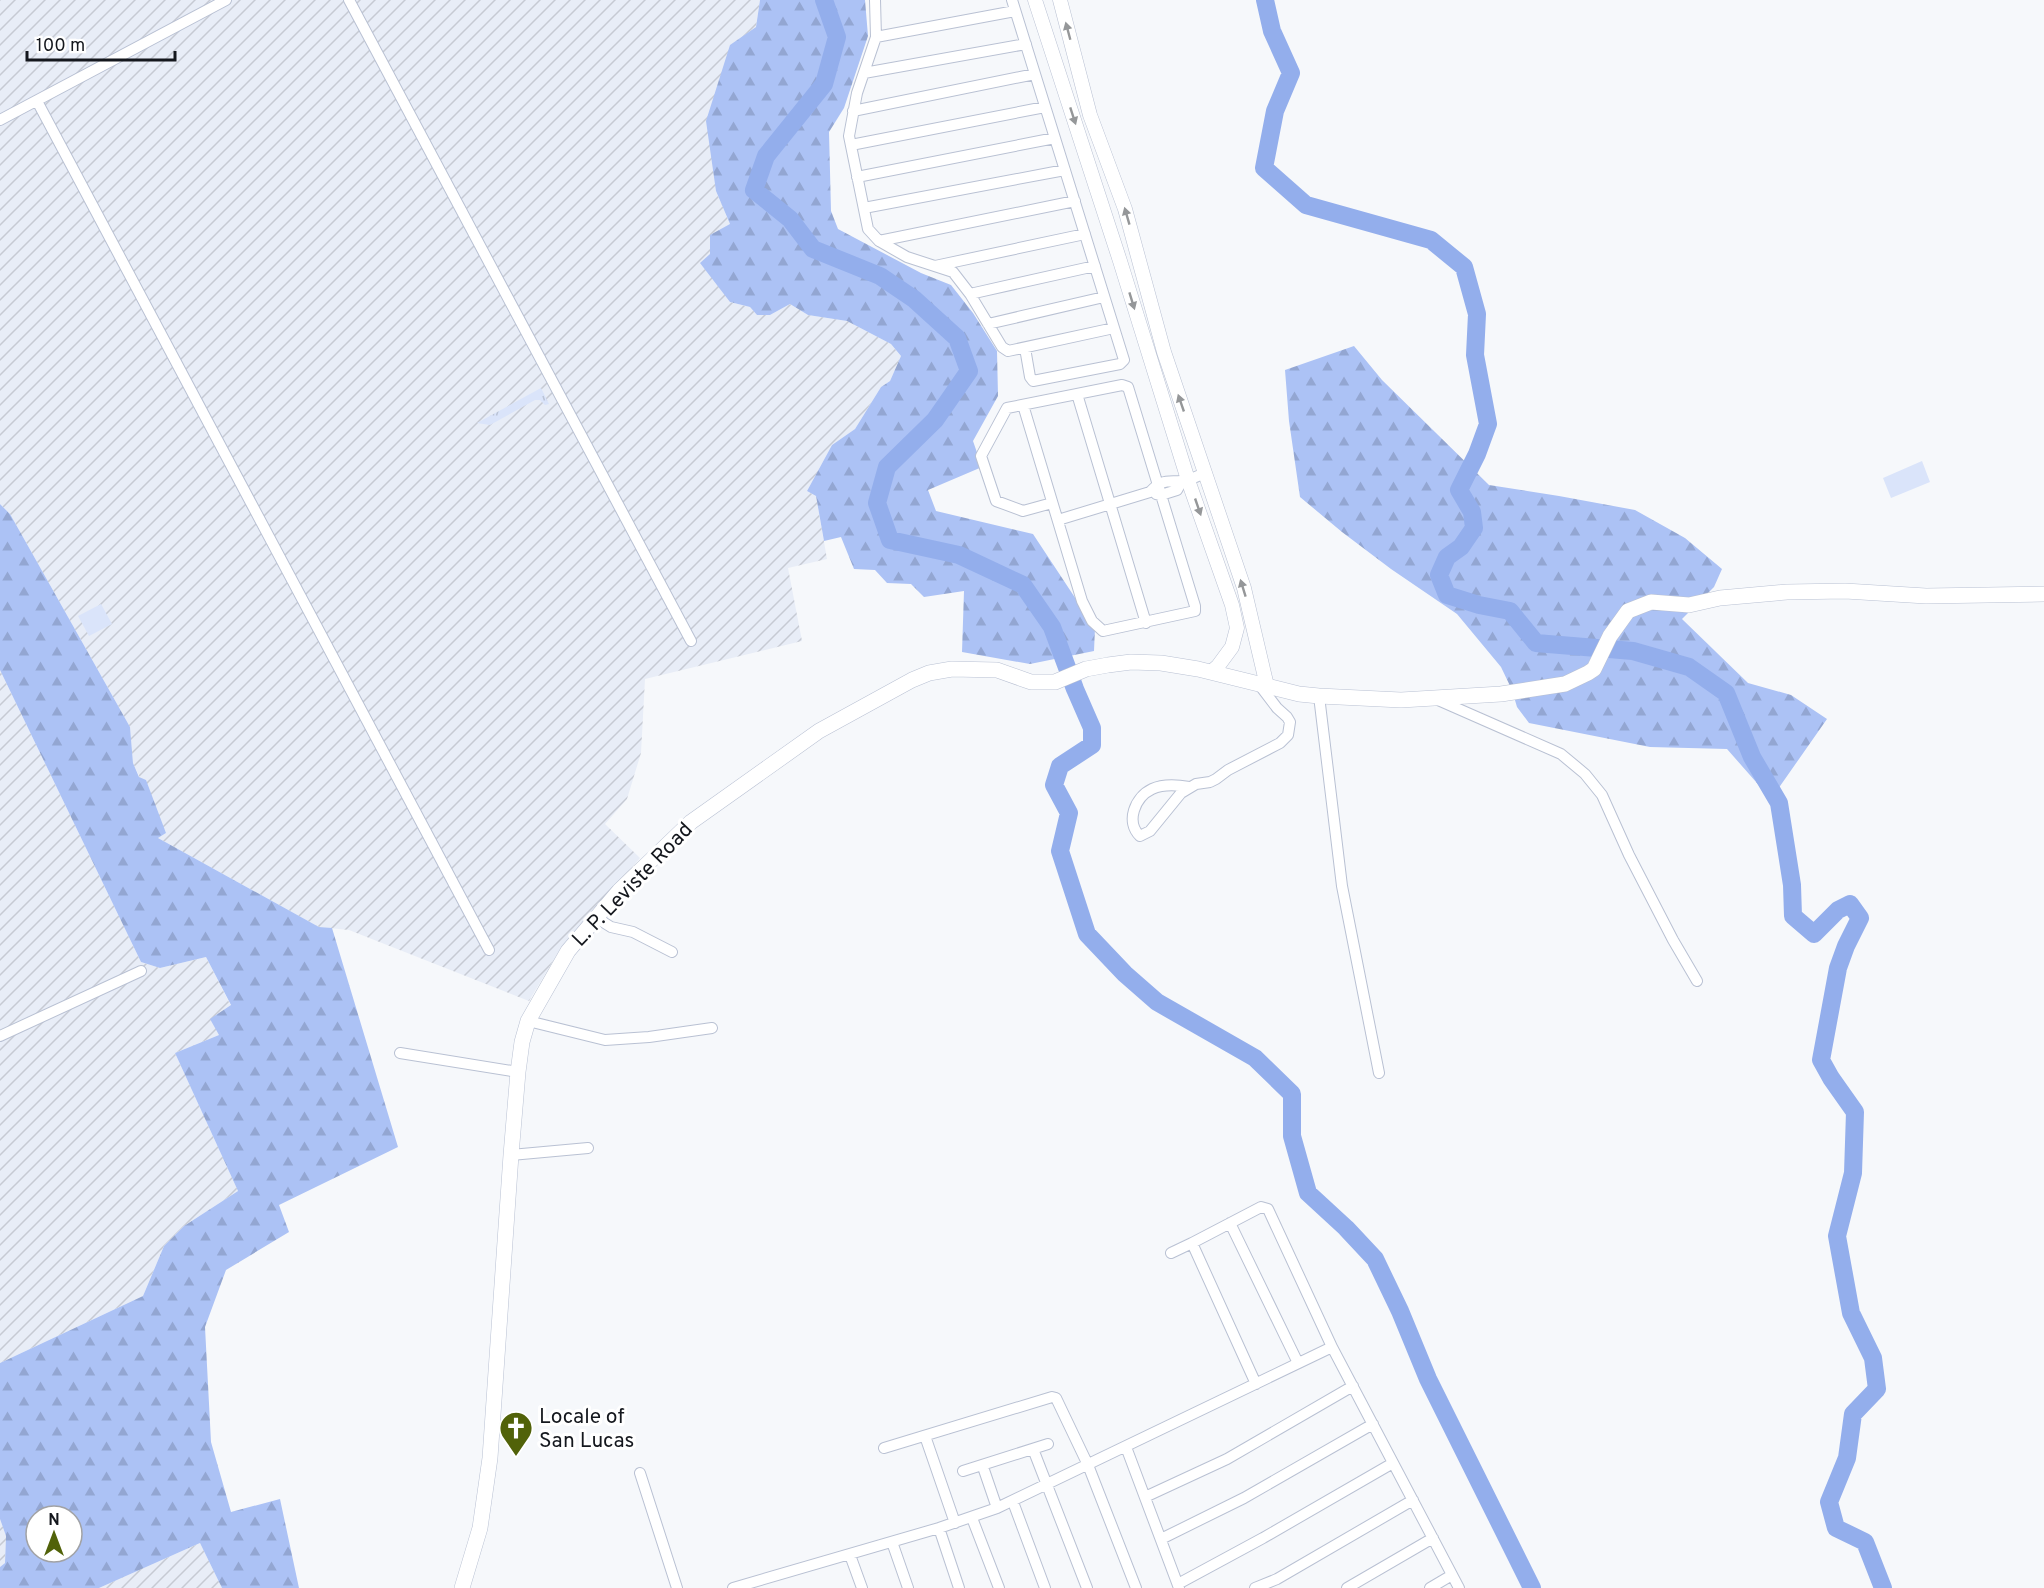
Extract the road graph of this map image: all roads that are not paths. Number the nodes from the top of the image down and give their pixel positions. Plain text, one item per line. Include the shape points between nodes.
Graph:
1 (226, 0) edge
2 (349, 0) edge
3 (1035, 0) edge
4 (1060, 0) edge
5 (878, 1) edge
6 (1014, 6) edge
7 (876, 37) junction
8 (1026, 44) junction
9 (864, 73) junction
10 (1035, 74) junction
11 (37, 101) junction
12 (1045, 107) junction
13 (853, 111) junction
14 (0, 120) edge
15 (1055, 138) junction
16 (851, 144) junction
17 (1065, 170) junction
18 (857, 177) junction
19 (1075, 201) junction
20 (864, 208) junction
21 (1085, 234) junction
22 (879, 241) junction
23 (935, 266) junction
24 (1095, 266) junction
25 (970, 294) junction
26 (1104, 297) junction
27 (988, 324) junction
28 (1114, 328) junction
29 (1025, 348) junction
30 (1077, 394) junction
31 (1023, 405) junction
32 (1205, 473) junction
33 (1185, 480) junction
34 (1156, 490) junction
35 (1052, 503) junction
36 (1110, 504) junction
37 (1058, 520) junction
38 (2044, 594) edge
39 (1146, 623) junction
40 (1253, 625) junction
41 (1237, 628) junction
42 (691, 641) dead end
43 (1211, 672) junction
44 (1263, 684) junction
45 (1319, 696) junction
46 (1436, 699) junction
47 (1190, 787) junction
48 (595, 917) junction
49 (489, 950) dead end
50 (672, 952) dead end
51 (141, 971) dead end
52 (1697, 981) dead end
53 (528, 1021) junction
54 (712, 1028) dead end
55 (0, 1036) edge
56 (400, 1053) dead end
57 (518, 1072) junction
58 (1379, 1073) dead end
59 (588, 1148) dead end
60 (511, 1155) junction
61 (1230, 1222) junction
62 (1192, 1242) junction
63 (1171, 1253) dead end
64 (1332, 1347) junction
65 (1298, 1363) junction
66 (1256, 1383) junction
67 (1353, 1386) junction
68 (1373, 1424) junction
69 (926, 1436) junction
70 (1048, 1444) dead end
71 (1126, 1447) junction
72 (884, 1448) dead end
73 (1033, 1449) junction
74 (1393, 1463) junction
75 (1088, 1465) junction
76 (983, 1467) junction
77 (963, 1471) dead end
78 (640, 1473) dead end
79 (1048, 1485) junction
80 (1145, 1497) junction
81 (1413, 1500) junction
82 (1013, 1502) junction
83 (997, 1508) junction
84 (972, 1518) junction
85 (955, 1523) junction
86 (939, 1528) junction
87 (1433, 1538) junction
88 (1161, 1539) junction
89 (892, 1542) junction
90 (850, 1555) junction
91 (1452, 1575) junction
92 (1178, 1586) edge
93 (462, 1588) edge
94 (677, 1588) edge
95 (733, 1588) edge
96 (862, 1588) edge
97 (908, 1588) edge
98 (960, 1588) edge
99 (999, 1588) edge
100 (1045, 1588) edge
101 (1087, 1588) edge
102 (1136, 1588) edge
103 (1255, 1588) edge
104 (1347, 1588) edge
105 (1430, 1588) edge
106 (1459, 1588) edge

1 - 11 street
2 - 42 street
3 -> 33 street via 1120,261
32 -> 4 street via 1164,352 1125,209 1090,115
5 - 7 street
6 - 7 street
6 - 8 street
7 - 9 street
8 - 9 street
8 - 10 street
9 - 13 street
10 - 12 street
10 - 13 street
11 - 14 street
11 - 49 street
12 - 15 street
12 - 16 street
13 - 16 street
15 - 17 street
15 - 18 street
16 - 18 street
17 - 19 street
17 - 20 street
18 - 20 street
19 - 21 street
19 - 22 street
20 - 22 street via 868,229
21 - 23 street
21 - 24 street
22 - 23 street via 907,257
23 - 25 street via 953,272
24 - 25 street
24 - 26 street
25 - 27 street
26 - 27 street
26 - 28 street
27 - 29 street via 1005,350
28 - 29 street
28 - 29 street via 1124,358 1120,364 1033,381
30 - 31 street
30 - 34 street via 1128,387
30 - 36 street
31 - 35 street
31 - 35 street via 1007,408 981,456 996,501 1023,511
32 - 33 street
40 -> 32 street
33 - 34 street via 1170,480
33 -> 41 street
34 - 36 street
34 - 39 street via 1196,609
35 - 37 street
36 - 37 street
36 - 39 street
37 - 39 street via 1082,601 1092,621 1103,631
38 - 46 main road, L. P. Leviste Road via 1787,592 1689,605 1651,602 1628,611 1594,669 1565,684
40 - 41 street
40 - 44 street
41 - 43 street via 1232,647
43 - 44 main road, L. P. Leviste Road
43 - 48 main road, L. P. Leviste Road via 1131,662 1086,669 1055,682 1031,682 998,670 968,669 941,671 912,680 819,731 715,803
44 - 45 main road, L. P. Leviste Road
44 - 47 street via 1290,722 1288,735 1216,779
45 - 46 main road, L. P. Leviste Road
45 - 58 street via 1342,886
46 - 52 street via 1562,754 1585,774 1602,795 1629,855
47 - 47 street via 1158,787 1143,795 1132,817 1137,833 1140,836 1150,831
48 - 50 street
48 - 53 main road, L. P. Leviste Road via 568,951
51 - 55 street
53 - 54 street via 605,1040
53 - 57 main road, L. P. Leviste Road
56 - 57 street
57 - 60 main road, L. P. Leviste Road
59 - 60 street
60 - 93 main road, L. P. Leviste Road via 490,1458 480,1528
61 - 62 street
61 - 64 street via 1262,1207 1268,1209
61 - 65 street
62 - 63 street
62 - 66 street
64 - 65 street
64 - 67 street
65 - 66 street
66 - 71 street
67 - 68 street
67 - 80 street via 1227,1459
68 - 74 street
68 - 88 street via 1245,1498
69 - 72 street
69 - 75 street via 1054,1397
69 - 85 street
70 - 73 street
71 - 75 street
71 - 80 street
73 - 76 street
73 - 79 street
74 - 81 street
74 - 92 street
75 - 79 street
75 - 102 street
76 - 77 street
76 - 83 street
78 - 94 street
79 - 82 street
79 - 101 street
80 - 88 street
81 - 87 street
81 - 103 street
82 - 83 street
82 - 100 street
83 - 84 street
84 - 85 street
84 - 99 street
85 - 86 street
86 - 89 street
86 - 98 street
87 - 91 street
87 - 104 street
88 - 92 street
89 - 90 street
89 - 97 street
90 - 95 street
90 - 96 street
91 - 105 street
91 - 106 street

